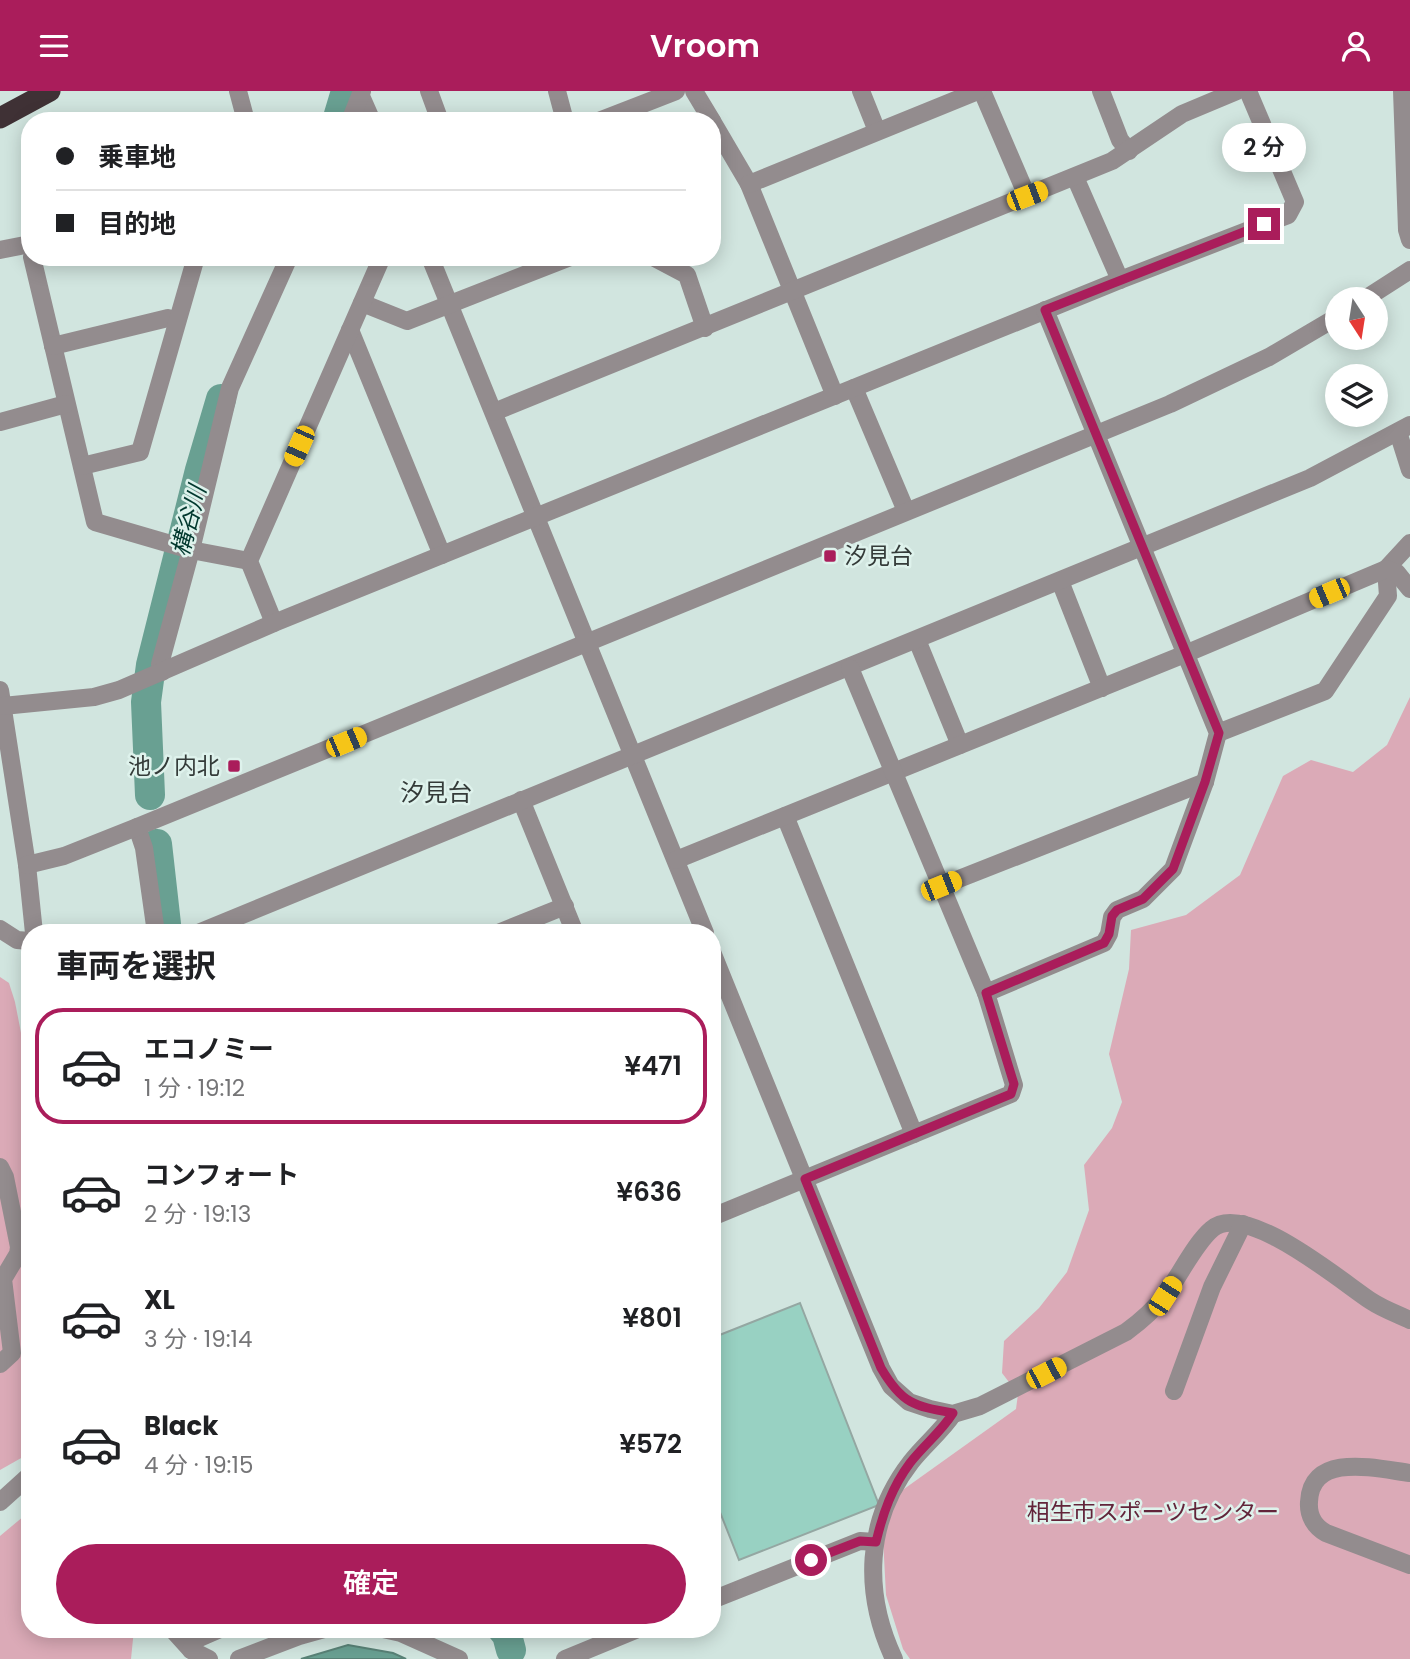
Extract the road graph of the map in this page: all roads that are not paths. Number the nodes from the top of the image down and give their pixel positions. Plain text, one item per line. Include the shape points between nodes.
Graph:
1 (50, 91) edge
2 (238, 91) edge
3 (429, 91) edge
4 (557, 91) edge
5 (676, 91) edge
6 (694, 91) edge
7 (861, 91) edge
8 (980, 91) edge
9 (1101, 91) edge
10 (1237, 91) edge
11 (1248, 91) edge
12 (1402, 91) edge
13 (361, 94) edge
14 (244, 112) edge
15 (354, 112) edge
16 (368, 112) edge
17 (437, 112) edge
18 (563, 112) edge
19 (622, 112) edge
20 (707, 112) edge
21 (0, 118) edge
22 (877, 131) junction
23 (721, 136) edge
24 (1129, 151) junction
25 (1075, 177) junction
26 (749, 184) junction
27 (1027, 196) junction
28 (1410, 240) edge
29 (21, 249) edge
30 (0, 250) edge
31 (34, 266) edge
32 (193, 266) edge
33 (285, 266) edge
34 (378, 266) edge
35 (434, 266) edge
36 (547, 266) edge
37 (670, 266) edge
38 (1410, 270) edge
39 (1120, 280) junction
40 (1384, 287) edge
41 (792, 291) junction
42 (362, 303) junction
43 (449, 305) junction
44 (1045, 310) junction
45 (177, 321) junction
46 (1325, 324) edge
47 (705, 328) junction
48 (350, 330) junction
49 (53, 346) junction
50 (854, 389) junction
51 (835, 396) junction
52 (66, 404) junction
53 (494, 412) junction
54 (0, 422) edge
55 (1404, 428) edge
56 (1098, 435) junction
57 (82, 466) junction
58 (1410, 470) edge
59 (906, 511) junction
60 (534, 518) junction
61 (1410, 543) edge
62 (1142, 547) junction
63 (184, 548) junction
64 (442, 555) junction
65 (249, 561) junction
66 (1386, 569) junction
67 (1060, 581) junction
68 (1410, 589) edge
69 (274, 623) junction
70 (917, 640) junction
71 (586, 643) junction
72 (1185, 654) junction
73 (850, 668) junction
74 (152, 676) junction
75 (1102, 688) junction
76 (1, 698) edge
77 (1219, 733) junction
78 (960, 745) junction
79 (631, 754) junction
80 (894, 771) junction
81 (1205, 782) junction
82 (521, 800) junction
83 (785, 816) junction
84 (137, 827) junction
85 (676, 860) junction
86 (27, 865) junction
87 (941, 886) junction
88 (565, 906) junction
89 (33, 924) edge
90 (155, 924) edge
91 (220, 924) edge
92 (520, 924) edge
93 (572, 924) edge
94 (701, 924) edge
95 (0, 929) edge
96 (21, 940) edge
97 (721, 979) edge
98 (986, 993) junction
99 (914, 1133) junction
100 (0, 1167) edge
101 (805, 1179) junction
102 (721, 1213) edge
103 (1243, 1224) junction
104 (1410, 1320) edge
105 (0, 1364) edge
106 (1174, 1391) dead end
107 (953, 1413) junction
108 (1410, 1473) edge
109 (21, 1483) edge
110 (0, 1502) edge
111 (876, 1542) junction
112 (1410, 1565) edge
113 (721, 1596) edge
114 (180, 1638) edge
115 (199, 1638) edge
116 (294, 1638) edge
117 (412, 1638) edge
118 (616, 1638) edge
119 (191, 1650) junction
120 (209, 1659) edge
121 (239, 1659) edge
122 (459, 1659) edge
123 (565, 1659) edge
124 (894, 1659) edge

1 - 21 highway
2 - 14 street
3 - 17 street
4 - 18 street
5 - 19 street
6 - 20 street
7 - 22 street
8 - 22 street
8 - 27 street
9 - 24 street via 1120,140
10 - 24 street via 1182,114
11 - 39 street via 1295,202 1288,215
12 - 28 street
13 - 15 street
13 - 16 street
22 - 26 street
23 - 26 street
24 - 25 street
25 - 27 street
25 - 39 street
26 - 41 street
27 - 41 street
29 - 30 street
31 - 49 street
32 - 45 street
33 - 63 street via 230,389
34 - 42 street
35 - 43 street
36 - 43 street
37 - 47 street via 687,275
38 - 40 street
39 - 44 street
41 - 47 street
41 - 51 street
42 - 43 street via 407,321
42 - 48 street
43 - 53 street
44 - 50 street
44 - 56 street
45 - 49 street via 169,318
45 - 57 street via 139,452
46 - 56 street via 1222,380
47 - 53 street
48 - 64 street
48 - 65 street
49 - 52 street
50 - 51 street
50 - 59 street
51 - 60 street
52 - 54 street
52 - 57 street
53 - 60 street
55 - 58 street
55 - 62 street via 1310,478
56 - 59 street
56 - 62 street
57 - 63 street via 95,522
59 - 71 street
60 - 64 street
60 - 71 street
61 - 66 street
62 - 67 street
62 - 72 street
63 - 65 street
63 - 74 street via 160,664
64 - 69 street
65 - 69 street
66 - 68 street via 1397,573
66 - 72 street
66 - 77 street via 1388,596 1325,691
67 - 70 street
67 - 75 street
69 - 74 street
70 - 73 street
70 - 78 street
71 - 79 street
71 - 84 street
72 - 75 street
72 - 77 street
73 - 79 street
73 - 80 street
74 - 76 street via 94,697
75 - 78 street
76 - 86 street
77 - 81 street
78 - 80 street
79 - 82 street
79 - 85 street
80 - 83 street
80 - 87 street
81 - 87 street
81 - 98 street via 1173,869 1143,899 1117,910 1104,943
82 - 88 street
82 - 91 street
83 - 85 street
83 - 99 street
84 - 86 street via 64,856
84 - 90 street
85 - 94 street
86 - 89 street
87 - 98 street
88 - 92 street
88 - 93 street
95 - 96 street
97 - 101 street
98 - 99 street via 1014,1084 1011,1094
99 - 101 street
100 - 105 street via 19,1247 3,1279 12,1353
101 - 102 street
101 - 107 street via 891,1386 909,1402
103 - 104 street via 1275,1235 1374,1303
103 - 106 street via 1212,1287
103 - 107 street via 1227,1222 1212,1228 1165,1296 1126,1332 980,1406
107 - 111 street via 896,1484
108 - 112 street via 1333,1468 1311,1489 1308,1502 1316,1528
109 - 110 street
111 - 113 street via 860,1541
111 - 124 street via 872,1567 875,1607
114 - 119 street
115 - 119 street
116 - 121 street
117 - 122 street
118 - 123 street
119 - 120 street

